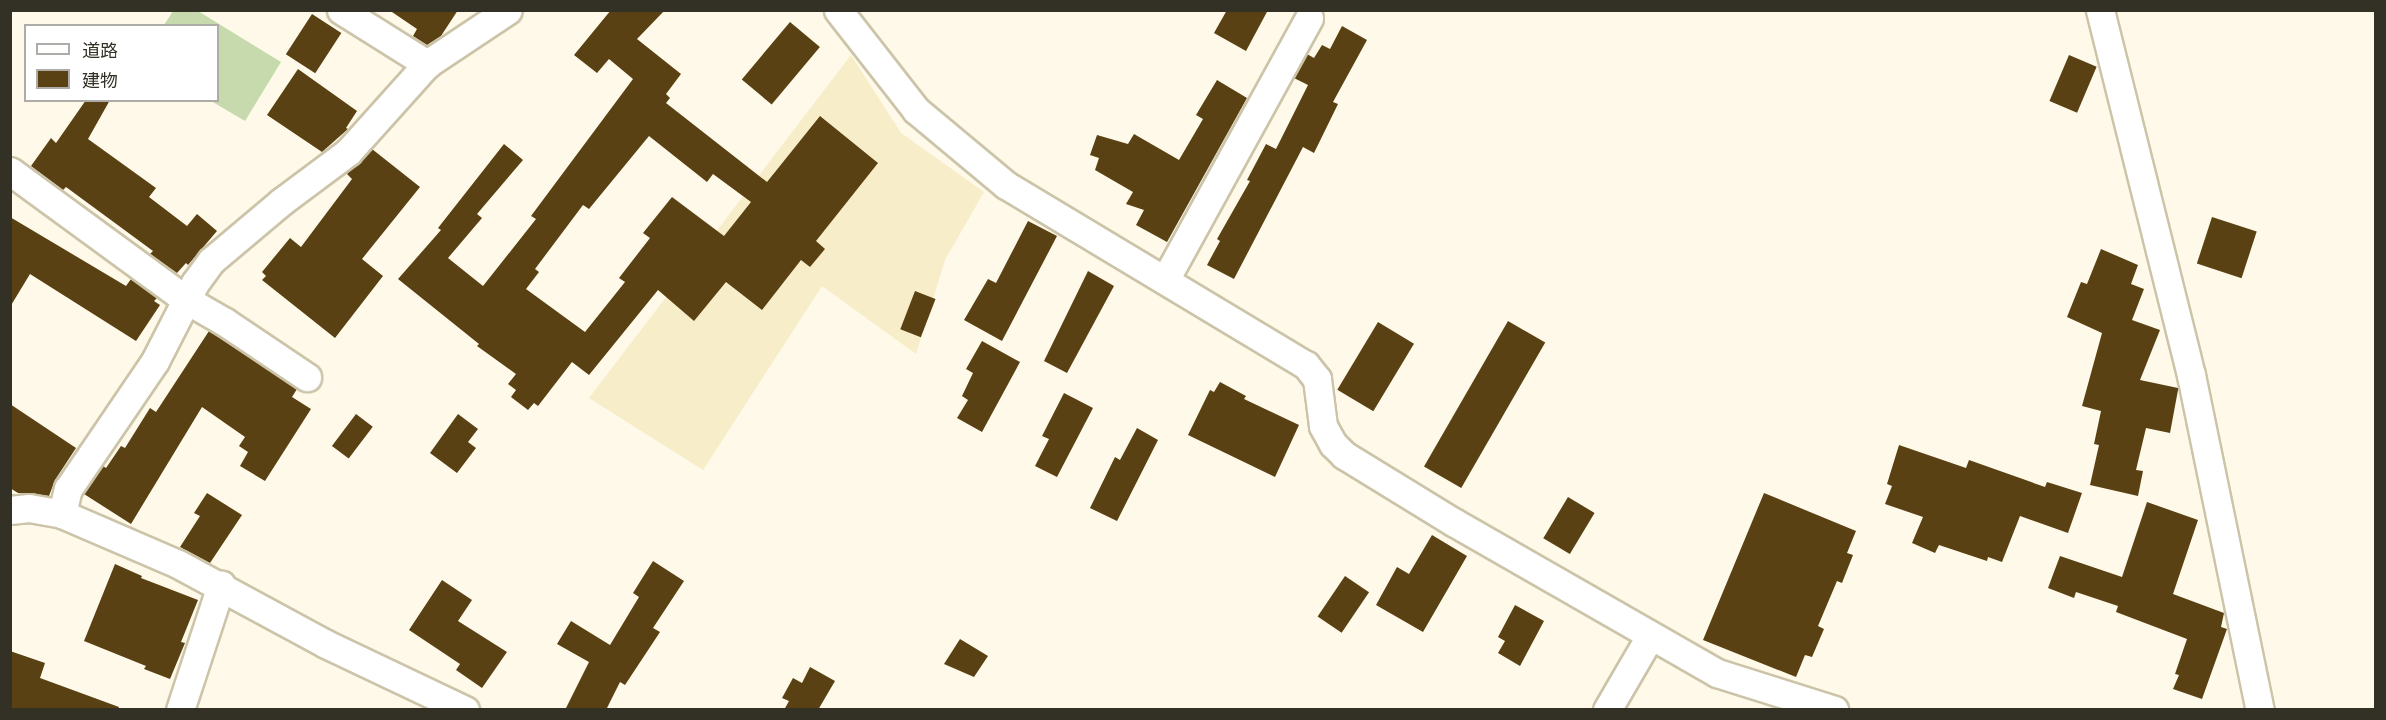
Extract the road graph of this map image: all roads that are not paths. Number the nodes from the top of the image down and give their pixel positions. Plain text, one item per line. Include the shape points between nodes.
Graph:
1 (341, 10) edge
2 (508, 10) edge
3 (838, 10) edge
4 (2100, 10) edge
5 (1309, 18) dead end
6 (427, 64) junction
7 (10, 171) edge
8 (1165, 280) junction
9 (185, 299) junction
10 (308, 377) dead end
11 (10, 510) edge
12 (62, 514) junction
13 (221, 585) junction
14 (1650, 636) junction
15 (180, 710) edge
16 (465, 710) edge
17 (1607, 710) edge
18 (1834, 710) edge
19 (2260, 710) edge

1 - 6 street
2 - 6 street
3 - 8 street via 916,110 997,177
4 - 19 street via 2191,375
5 - 8 street
6 - 9 street via 348,152 212,261
7 - 9 street
8 - 14 street via 1306,365 1317,379 1323,426 1344,455
9 - 10 street
9 - 12 street via 155,362 68,489
11 - 12 street via 29,508
12 - 13 street
13 - 15 street
13 - 16 street via 326,644
14 - 17 street
14 - 18 street via 1717,673

